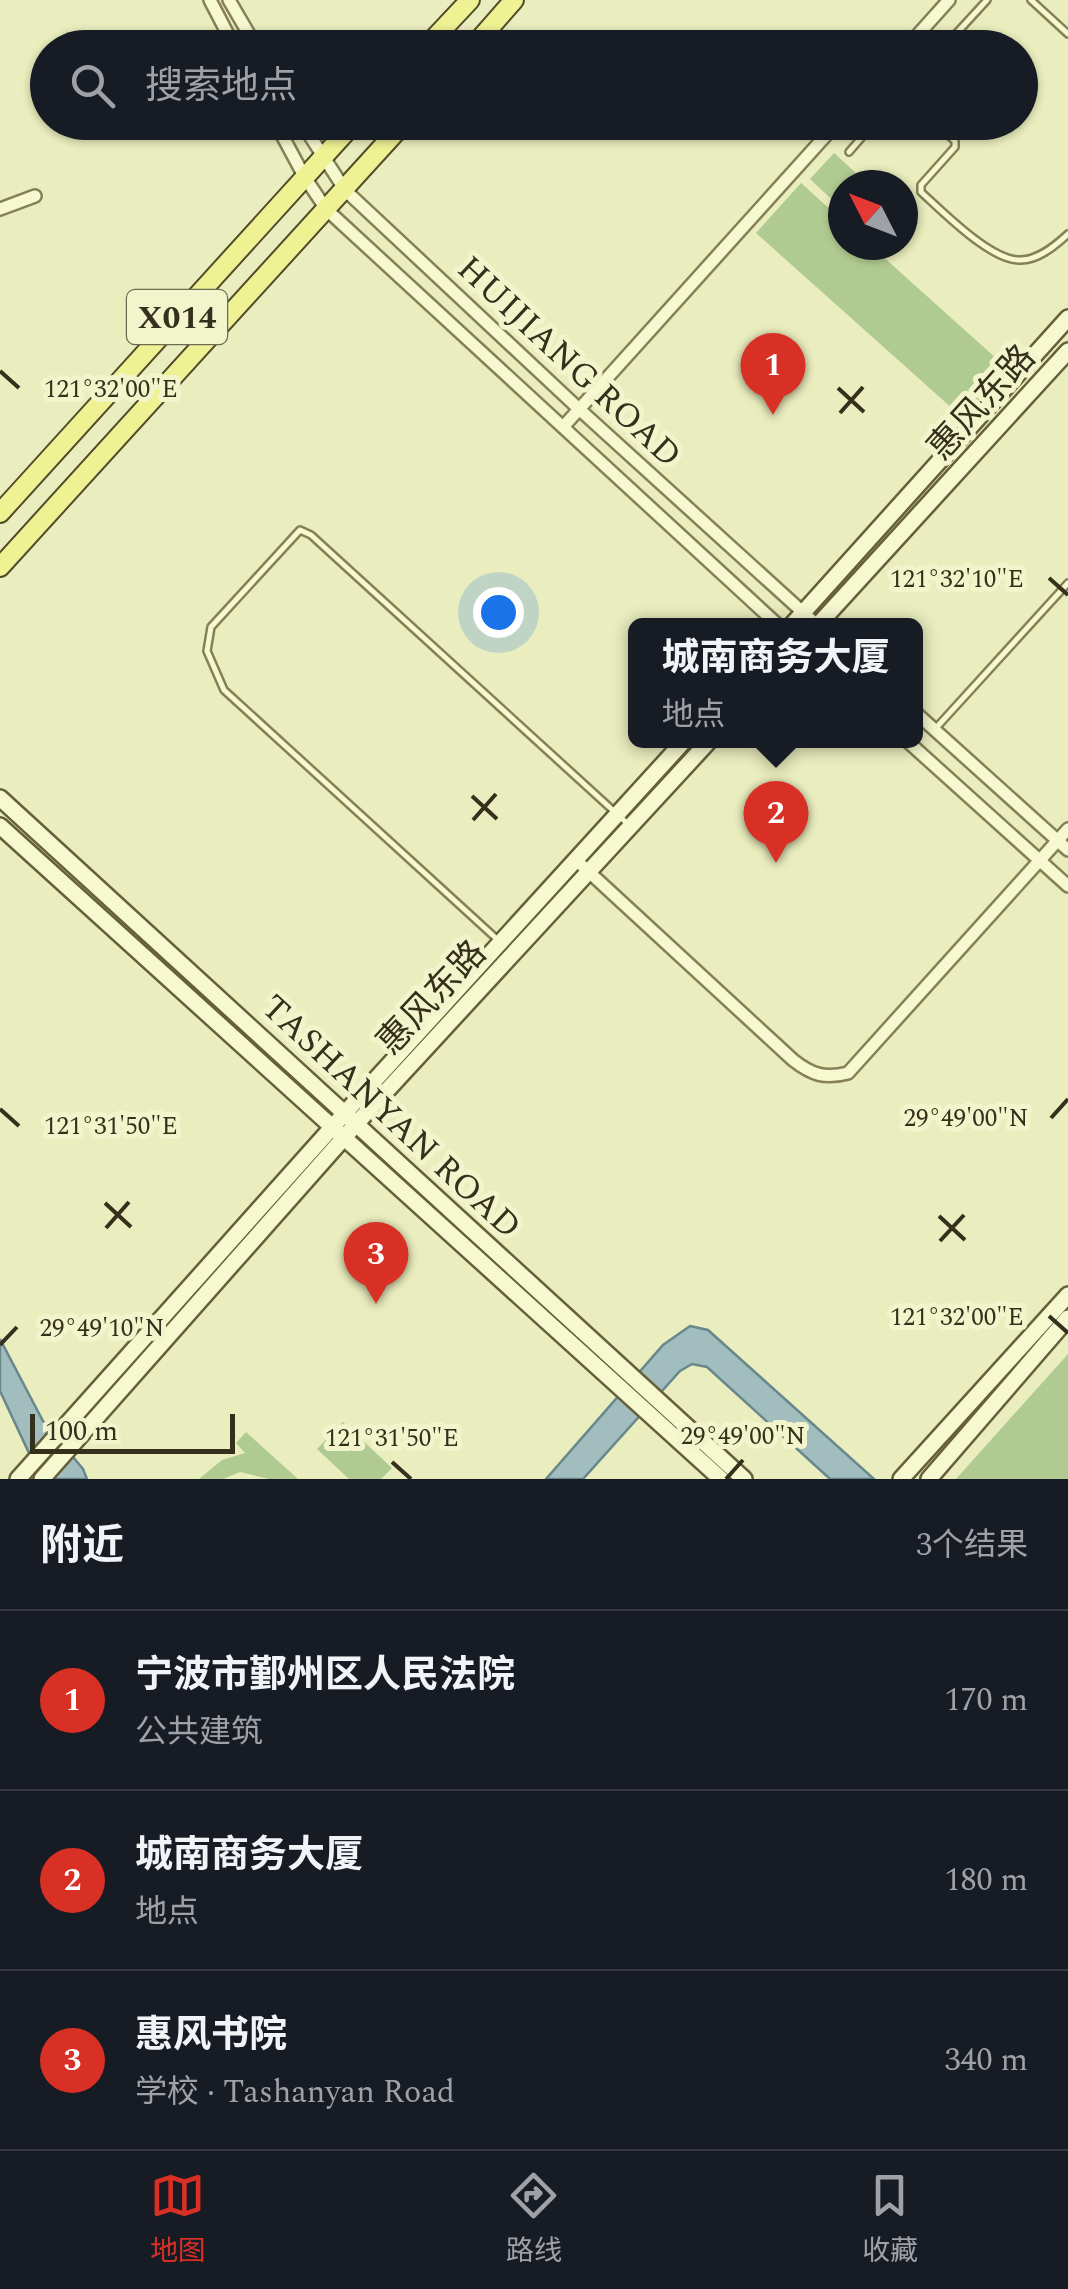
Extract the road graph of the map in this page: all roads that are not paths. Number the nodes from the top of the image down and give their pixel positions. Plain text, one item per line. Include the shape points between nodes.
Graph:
1 (210, 0) edge
2 (228, 0) edge
3 (470, 0) edge
4 (514, 0) edge
5 (950, 0) edge
6 (987, 0) edge
7 (1031, 0) edge
8 (226, 30) edge
9 (246, 30) edge
10 (442, 30) edge
11 (488, 30) edge
12 (922, 30) edge
13 (960, 30) edge
14 (1068, 34) edge
15 (285, 140) edge
16 (312, 140) edge
17 (338, 140) edge
18 (389, 140) edge
19 (822, 140) edge
20 (860, 140) edge
21 (953, 140) edge
22 (849, 152) dead end
23 (322, 158) junction
24 (304, 176) junction
25 (345, 190) junction
26 (35, 196) dead end
27 (0, 209) edge
28 (326, 209) junction
29 (1068, 234) edge
30 (1068, 318) edge
31 (1068, 351) edge
32 (579, 409) junction
33 (563, 426) junction
34 (0, 514) edge
35 (0, 567) edge
36 (1068, 584) edge
37 (803, 612) junction
38 (771, 618) edge
39 (798, 618) edge
40 (809, 618) edge
41 (823, 618) edge
42 (923, 720) edge
43 (934, 730) junction
44 (679, 748) edge
45 (701, 748) edge
46 (915, 748) edge
47 (0, 798) edge
48 (624, 820) junction
49 (0, 826) edge
50 (1068, 830) edge
51 (1063, 846) edge
52 (1040, 861) junction
53 (582, 865) junction
54 (1068, 886) edge
55 (507, 947) junction
56 (350, 1119) junction
57 (337, 1133) junction
58 (1068, 1294) edge
59 (1068, 1318) edge
60 (44, 1478) edge
61 (18, 1479) edge
62 (721, 1479) edge
63 (744, 1479) edge
64 (901, 1479) edge
65 (930, 1479) edge

1 - 8 street
2 - 9 street
3 - 10 main road
4 - 11 main road
5 - 12 street
6 - 13 lane
7 - 14 lane
15 - 24 street, HUIJIANG ROAD
16 - 23 street, HUIJIANG ROAD
17 - 23 main road, X014
18 - 25 main road, X014
19 - 32 street
20 - 22 lane
21 - 29 lane via 955,147 921,192 984,247 1022,261
23 - 24 main road, X014
23 - 25 street, HUIJIANG ROAD
24 - 28 street, HUIJIANG ROAD
24 - 34 main road, X014
25 - 28 main road, X014
25 - 32 street, HUIJIANG ROAD
26 - 27 street
28 - 33 street, HUIJIANG ROAD
28 - 35 main road, X014
30 - 37 street
31 - 41 street, 惠风东路
32 - 33 street
32 - 37 street, HUIJIANG ROAD
33 - 38 street, HUIJIANG ROAD
36 - 43 lane
37 - 39 street
37 - 40 street, HUIJIANG ROAD
42 - 43 street
43 - 51 street
44 - 48 street
45 - 48 street
46 - 52 street
47 - 56 street, TASHANYAN ROAD
48 - 53 street, 惠风东路
48 - 55 lane via 300,530 211,627 207,651 224,690
49 - 57 street, TASHANYAN ROAD
50 - 51 street
51 - 52 street
52 - 53 street via 848,1073 821,1077 793,1060
52 - 54 street
53 - 55 street, 惠风东路
55 - 56 street, 惠风东路
56 - 57 street, 惠风东路
56 - 63 street, TASHANYAN ROAD
57 - 60 street, 惠风东路
57 - 61 street
57 - 62 street, TASHANYAN ROAD
58 - 64 street
59 - 65 street

